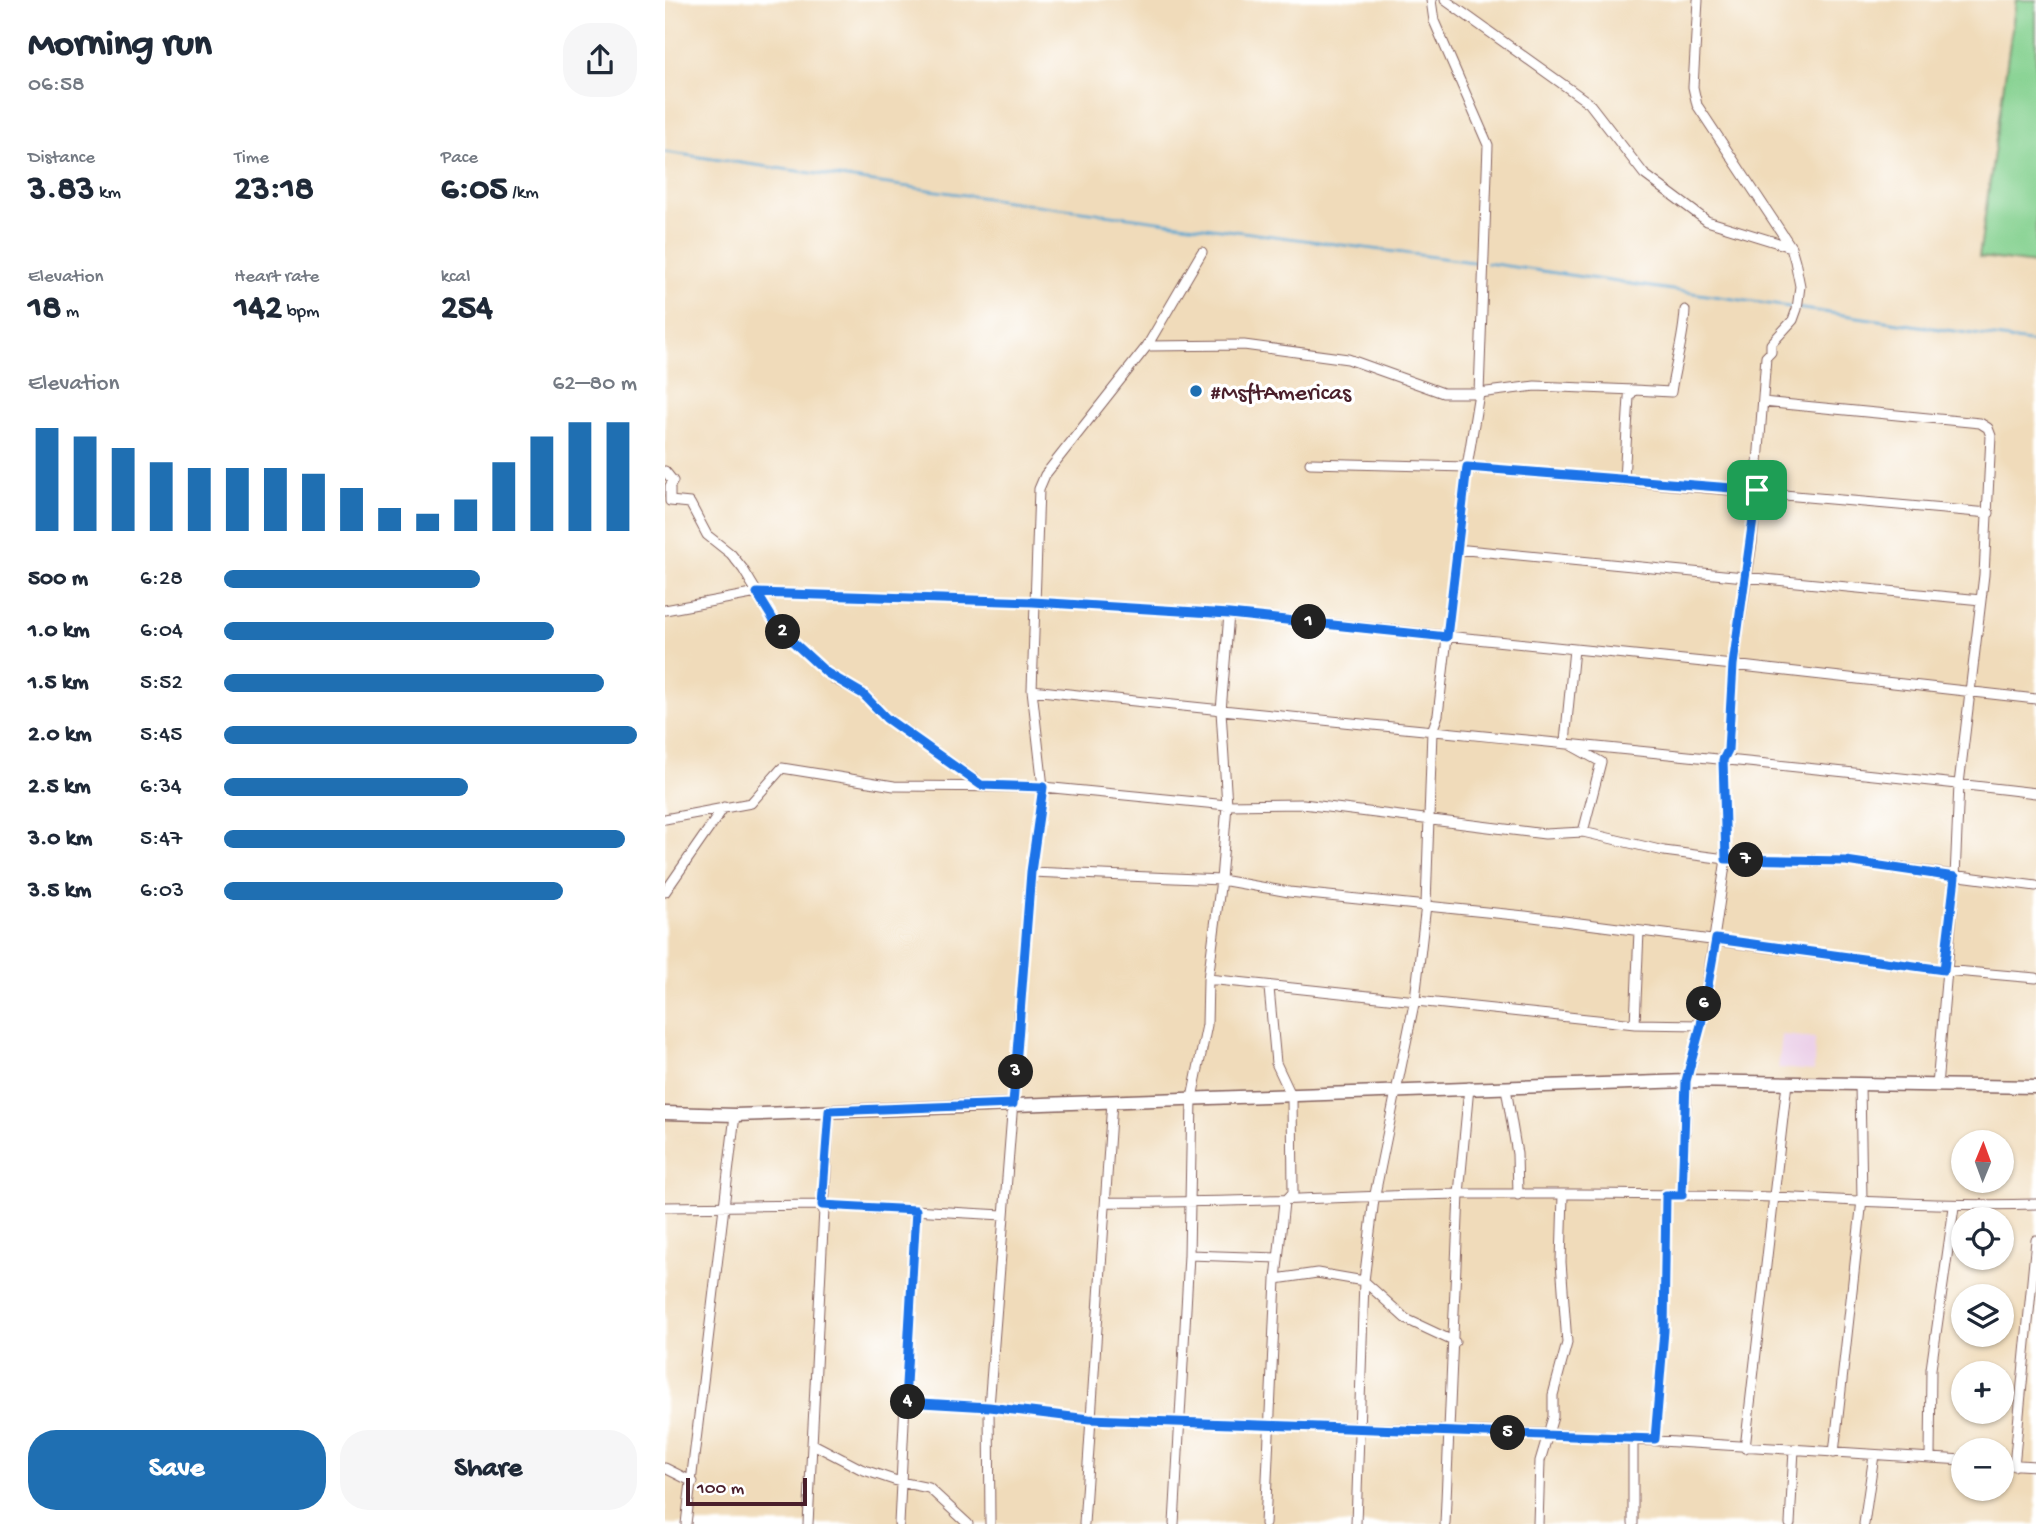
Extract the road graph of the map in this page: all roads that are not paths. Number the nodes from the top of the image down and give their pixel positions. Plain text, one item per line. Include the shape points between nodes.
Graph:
1 (1431, 0) edge
2 (1445, 0) edge
3 (1698, 0) edge
4 (1791, 247) junction
5 (1202, 252) dead end
6 (1685, 310) dead end
7 (1147, 346) junction
8 (1634, 390) junction
9 (1479, 393) junction
10 (1763, 402) junction
11 (1310, 463) dead end
12 (1467, 467) junction
13 (665, 471) edge
14 (1624, 479) junction
15 (1757, 490) junction
16 (1989, 513) junction
17 (1456, 549) junction
18 (1745, 577) junction
19 (757, 593) junction
20 (1981, 600) junction
21 (1033, 602) junction
22 (665, 610) edge
23 (1229, 614) junction
24 (1447, 637) junction
25 (1574, 649) junction
26 (1733, 665) junction
27 (1032, 690) junction
28 (1969, 693) junction
29 (2036, 699) edge
30 (1221, 711) junction
31 (1432, 732) junction
32 (1565, 742) junction
33 (1723, 760) junction
34 (1959, 784) junction
35 (981, 785) junction
36 (1043, 787) junction
37 (2036, 793) edge
38 (1227, 805) junction
39 (724, 807) junction
40 (1430, 817) junction
41 (665, 818) edge
42 (1583, 832) junction
43 (1726, 859) junction
44 (1031, 872) junction
45 (1955, 877) junction
46 (1221, 880) junction
47 (2036, 886) edge
48 (665, 892) edge
49 (1426, 905) junction
50 (1639, 930) junction
51 (1716, 939) junction
52 (1944, 970) junction
53 (2036, 978) edge
54 (1207, 979) junction
55 (1269, 988) junction
56 (1415, 999) junction
57 (1636, 1024) junction
58 (1701, 1025) junction
59 (1686, 1081) junction
60 (1787, 1083) junction
61 (1860, 1084) junction
62 (1937, 1086) junction
63 (1469, 1087) junction
64 (2036, 1087) edge
65 (1506, 1088) junction
66 (1397, 1090) junction
67 (1292, 1097) junction
68 (1192, 1098) junction
69 (1112, 1101) junction
70 (1013, 1104) junction
71 (829, 1111) junction
72 (665, 1113) edge
73 (735, 1115) junction
74 (1459, 1194) junction
75 (1518, 1195) junction
76 (1563, 1195) junction
77 (1666, 1195) junction
78 (1682, 1195) junction
79 (1775, 1197) junction
80 (1374, 1199) junction
81 (1862, 1199) junction
82 (1107, 1202) junction
83 (1284, 1202) junction
84 (1191, 1203) junction
85 (2036, 1204) edge
86 (822, 1205) junction
87 (665, 1206) edge
88 (1954, 1207) joint
89 (725, 1208) junction
90 (916, 1210) junction
91 (1003, 1215) junction
92 (1951, 1228) edge
93 (2036, 1240) edge
94 (1189, 1255) junction
95 (1277, 1258) junction
96 (1276, 1279) junction
97 (1364, 1281) junction
98 (1455, 1342) junction
99 (905, 1402) junction
100 (989, 1407) junction
101 (1089, 1419) junction
102 (1178, 1423) junction
103 (1269, 1426) junction
104 (1360, 1428) junction
105 (1451, 1432) junction
106 (1549, 1434) junction
107 (1633, 1438) junction
108 (1655, 1439) junction
109 (813, 1444) junction
110 (1745, 1448) junction
111 (1794, 1449) junction
112 (1834, 1453) junction
113 (1874, 1455) junction
114 (1930, 1456) junction
115 (1951, 1459) edge
116 (2014, 1466) joint
117 (2036, 1466) edge
118 (665, 1468) edge
119 (693, 1482) junction
120 (900, 1482) junction
121 (686, 1524) edge
122 (808, 1524) edge
123 (899, 1524) edge
124 (968, 1524) edge
125 (990, 1524) edge
126 (1084, 1524) edge
127 (1174, 1524) edge
128 (1265, 1524) edge
129 (1356, 1524) edge
130 (1445, 1524) edge
131 (1538, 1524) edge
132 (1633, 1524) edge
133 (1790, 1524) edge
134 (1864, 1524) edge

1 - 9 street via 1434,21 1488,145
2 - 4 street via 1589,103 1644,174 1707,221
3 - 4 street via 1693,66 1697,105
4 - 10 street via 1800,286 1797,309 1766,357
5 - 7 street
6 - 8 street via 1671,392
7 - 9 street via 1244,345 1348,359 1443,393
7 - 21 street via 1041,481
8 - 9 street via 1535,386
8 - 14 street via 1627,408
9 - 12 street
10 - 15 street
10 - 16 street via 1980,423 1989,428 1991,436
11 - 12 street
12 - 14 street
12 - 17 street
13 - 19 street via 673,481 670,501 690,503 707,535 731,554
14 - 15 street
15 - 16 street
15 - 18 street
16 - 20 street
17 - 18 street
17 - 24 street
18 - 20 street
18 - 26 street
19 - 21 street
19 - 22 street
19 - 35 street via 779,629 827,673 863,694 886,718
20 - 28 street
21 - 23 street
21 - 27 street
23 - 24 street
23 - 30 street
24 - 25 street
24 - 31 street
25 - 26 street
25 - 32 street
26 - 28 street
26 - 33 street via 1728,750
27 - 30 street
27 - 36 street
28 - 29 street
28 - 34 street
30 - 31 street
30 - 38 street
31 - 32 street
31 - 40 street
32 - 33 street
32 - 42 street via 1601,762
33 - 34 street
33 - 43 street
34 - 37 street
34 - 45 street
35 - 36 street
35 - 39 street via 894,786 782,768 751,803
36 - 38 street
36 - 44 street
38 - 40 street via 1303,804
38 - 46 street
39 - 41 street
39 - 48 street
40 - 42 street via 1545,834
40 - 49 street
42 - 43 street via 1664,851
43 - 45 street via 1846,861
43 - 51 street
44 - 46 street
44 - 70 street
45 - 47 street
45 - 52 street
46 - 49 street via 1289,892
46 - 54 street
49 - 50 street
49 - 56 street
50 - 51 street
50 - 57 street
51 - 52 street
51 - 58 street
52 - 53 street
52 - 62 street
54 - 55 street
54 - 68 street via 1207,1024
55 - 56 street
55 - 67 street via 1276,1063
56 - 57 street
56 - 66 street
57 - 58 street
58 - 59 street
59 - 60 street
59 - 65 street
59 - 78 street
60 - 61 street
60 - 79 street
61 - 62 street
61 - 81 street
62 - 64 street
63 - 65 street
63 - 66 street
63 - 74 street
65 - 75 street via 1517,1153
66 - 67 street
66 - 80 street
67 - 68 street
67 - 83 street via 1293,1193
68 - 69 street
68 - 84 street
69 - 70 street
69 - 82 street
70 - 71 street
70 - 91 street
71 - 73 street
71 - 86 street
72 - 73 street
73 - 89 street
74 - 75 street
74 - 80 street
74 - 98 street
75 - 76 street
76 - 77 street
76 - 106 street via 1561,1262 1567,1343 1553,1395
77 - 78 street
77 - 108 street via 1664,1331
78 - 79 street
79 - 81 street
79 - 110 street
80 - 83 street
80 - 97 street
81 - 88 street
81 - 112 street
82 - 84 street
82 - 101 street
83 - 84 street
83 - 95 street
84 - 94 street
85 - 88 street
86 - 89 street
86 - 90 street
86 - 109 street
87 - 89 street
89 - 119 street
90 - 91 street
90 - 99 street
91 - 100 street
92 - 114 street via 1931,1368
93 - 116 street
94 - 95 street
94 - 102 street
95 - 96 street
96 - 97 street via 1317,1273
96 - 103 street
97 - 98 street via 1406,1319
97 - 104 street
98 - 105 street
99 - 100 street
99 - 120 street
100 - 101 street
100 - 125 street
101 - 102 street
101 - 126 street
102 - 103 street
102 - 127 street
103 - 104 street
103 - 128 street
104 - 105 street
104 - 129 street
105 - 106 street
105 - 130 street
106 - 107 street
106 - 131 street via 1540,1461
107 - 108 street
107 - 132 street
108 - 110 street
109 - 120 street via 861,1469
109 - 122 street
110 - 111 street
111 - 112 street
111 - 133 street
112 - 113 street
113 - 114 street
113 - 134 street
114 - 115 street
116 - 117 street
118 - 119 street
119 - 121 street
120 - 123 street
120 - 124 street via 929,1488

